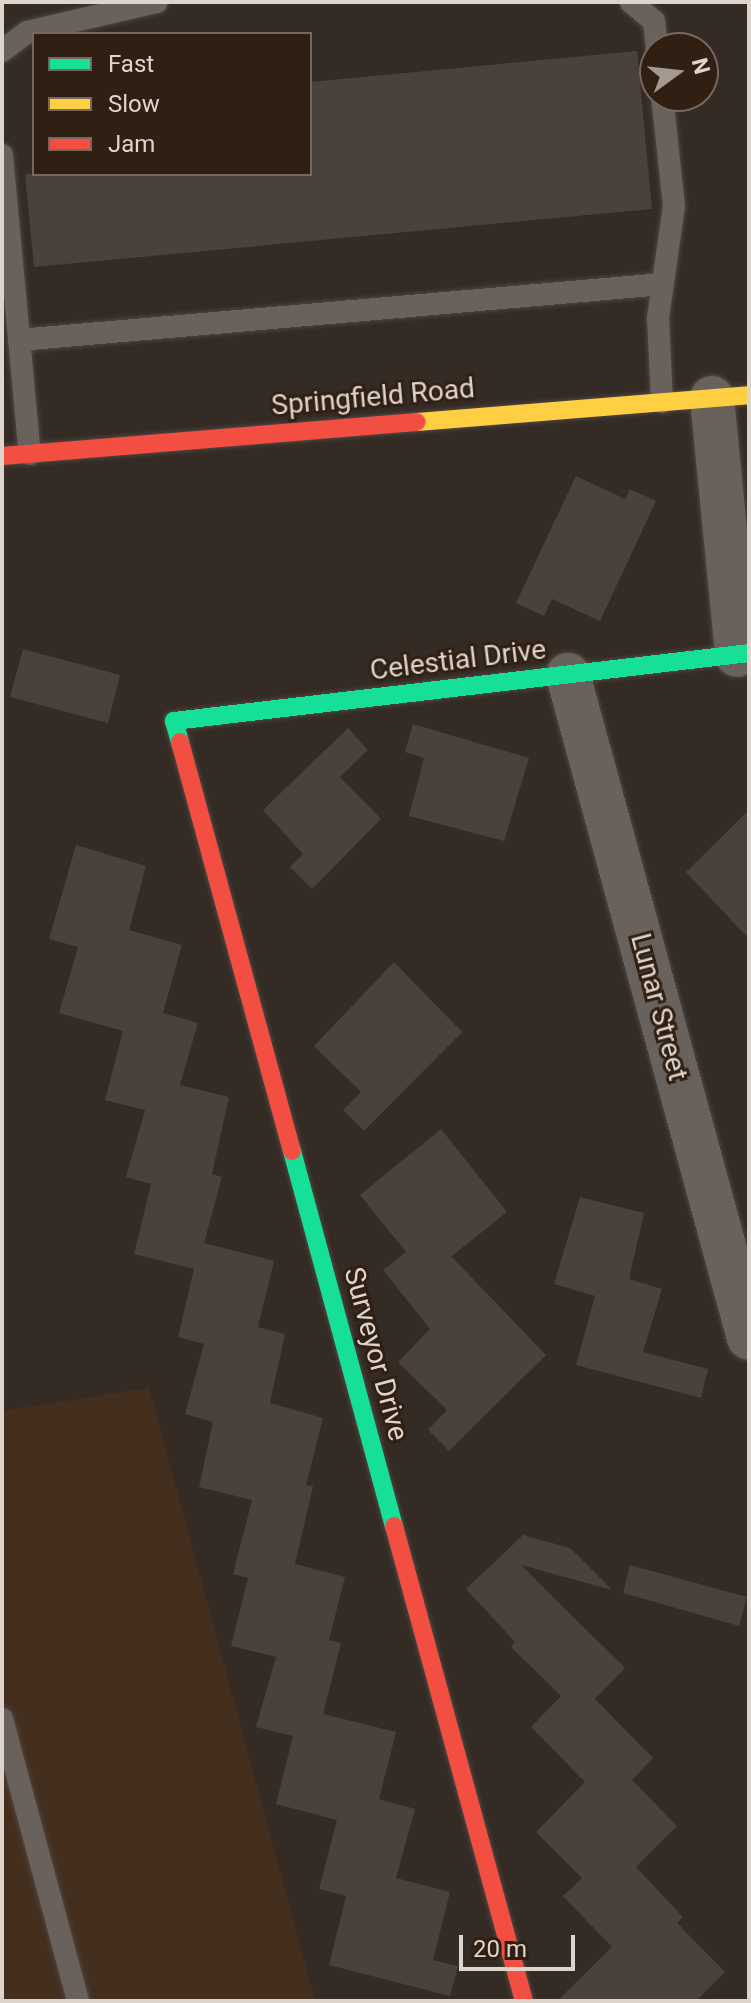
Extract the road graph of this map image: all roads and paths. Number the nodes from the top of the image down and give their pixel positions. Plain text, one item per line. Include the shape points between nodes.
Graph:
1 (157, 2) edge
2 (631, 2) edge
3 (655, 32) edge
4 (2, 51) edge
5 (664, 112) edge
6 (2, 155) edge
7 (663, 284) junction
8 (19, 340) junction
9 (730, 396) edge
10 (662, 402) junction
11 (30, 454) junction
12 (2, 456) edge
13 (743, 654) edge
14 (568, 675) junction
15 (174, 721) joint
16 (749, 1338) edge
17 (2, 1719) edge
18 (78, 2001) edge
19 (524, 2001) edge

1 - 4 lane via 27,32
2 - 3 lane via 654,21
5 - 7 lane via 674,206
6 - 8 lane
7 - 8 lane
7 - 10 lane via 658,318
8 - 11 lane
9 - 10 street, Springfield Road
9 - 13 street
10 - 11 street, Springfield Road
11 - 12 street, Springfield Road
13 - 14 street, Celestial Drive
14 - 15 street, Celestial Drive
14 - 16 street, Lunar Street
15 - 19 street, Surveyor Drive
17 - 18 lane

